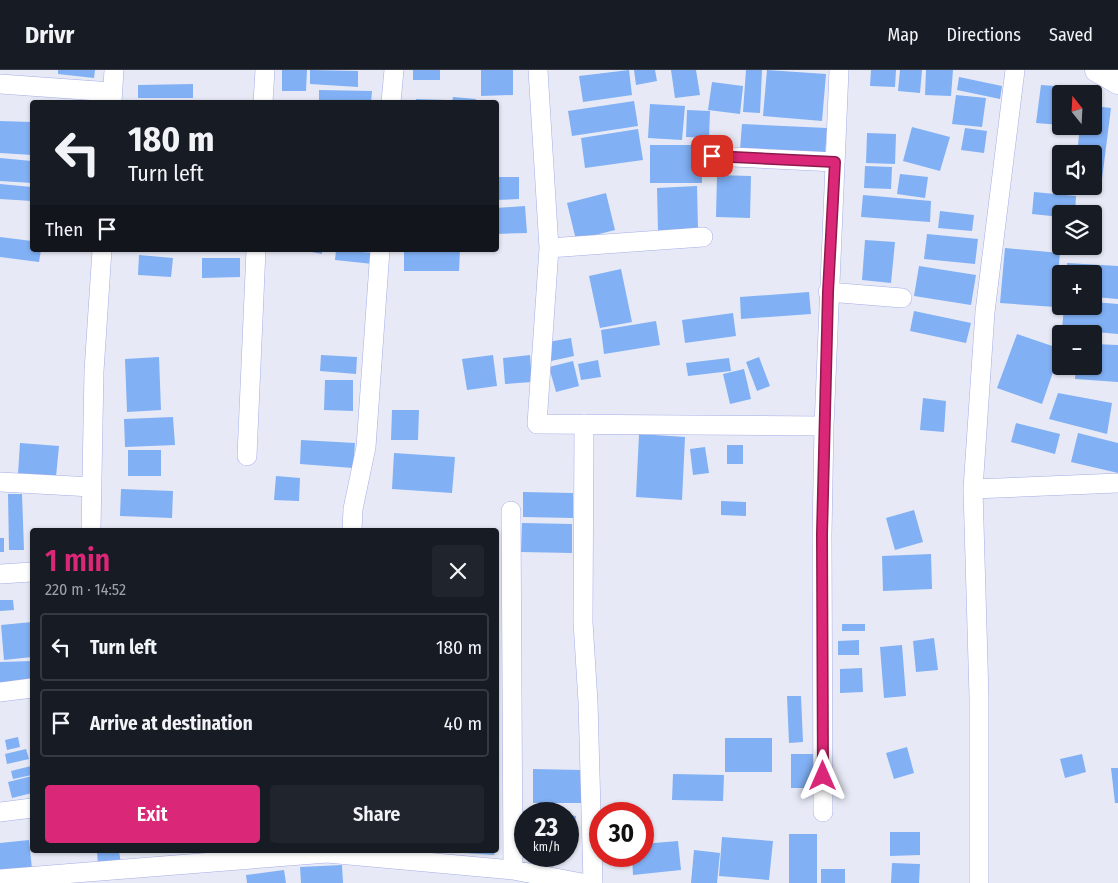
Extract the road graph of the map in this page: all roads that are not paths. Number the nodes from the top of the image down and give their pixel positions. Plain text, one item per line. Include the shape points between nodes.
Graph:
1 (114, 70) edge
2 (265, 70) edge
3 (394, 70) edge
4 (538, 70) edge
5 (839, 70) edge
6 (1015, 70) edge
7 (1097, 70) edge
8 (1118, 82) edge
9 (0, 84) edge
10 (112, 97) edge
11 (263, 100) edge
12 (391, 100) edge
13 (712, 156) dead end
14 (835, 162) junction
15 (703, 237) dead end
16 (548, 248) junction
17 (102, 252) edge
18 (256, 252) edge
19 (380, 252) edge
20 (828, 292) junction
21 (902, 298) dead end
22 (584, 424) junction
23 (824, 426) junction
24 (247, 456) dead end
25 (0, 482) edge
26 (1118, 483) edge
27 (92, 487) junction
28 (973, 489) junction
29 (511, 511) dead end
30 (91, 528) edge
31 (352, 528) edge
32 (30, 572) edge
33 (0, 574) edge
34 (30, 688) edge
35 (0, 692) edge
36 (30, 808) edge
37 (0, 812) edge
38 (823, 812) dead end
39 (359, 853) edge
40 (513, 870) junction
41 (490, 876) edge
42 (0, 879) edge
43 (582, 883) edge
44 (592, 883) edge
45 (979, 883) edge

1 - 10 street
2 - 11 street
3 - 12 street
4 - 16 street
5 - 14 street
6 - 28 street via 985,312
7 - 8 street
9 - 10 street
13 - 14 street
14 - 20 street
15 - 16 street
16 - 22 street via 537,424
17 - 27 street via 94,371
18 - 24 street
19 - 31 street via 366,447
20 - 21 street
20 - 23 street
22 - 23 street
22 - 44 street via 583,622
23 - 38 street
25 - 27 street
26 - 28 street
27 - 30 street
28 - 45 street via 979,697
29 - 40 street
32 - 33 street
34 - 35 street
36 - 37 street
39 - 41 street
39 - 42 street
40 - 41 street
40 - 43 street

